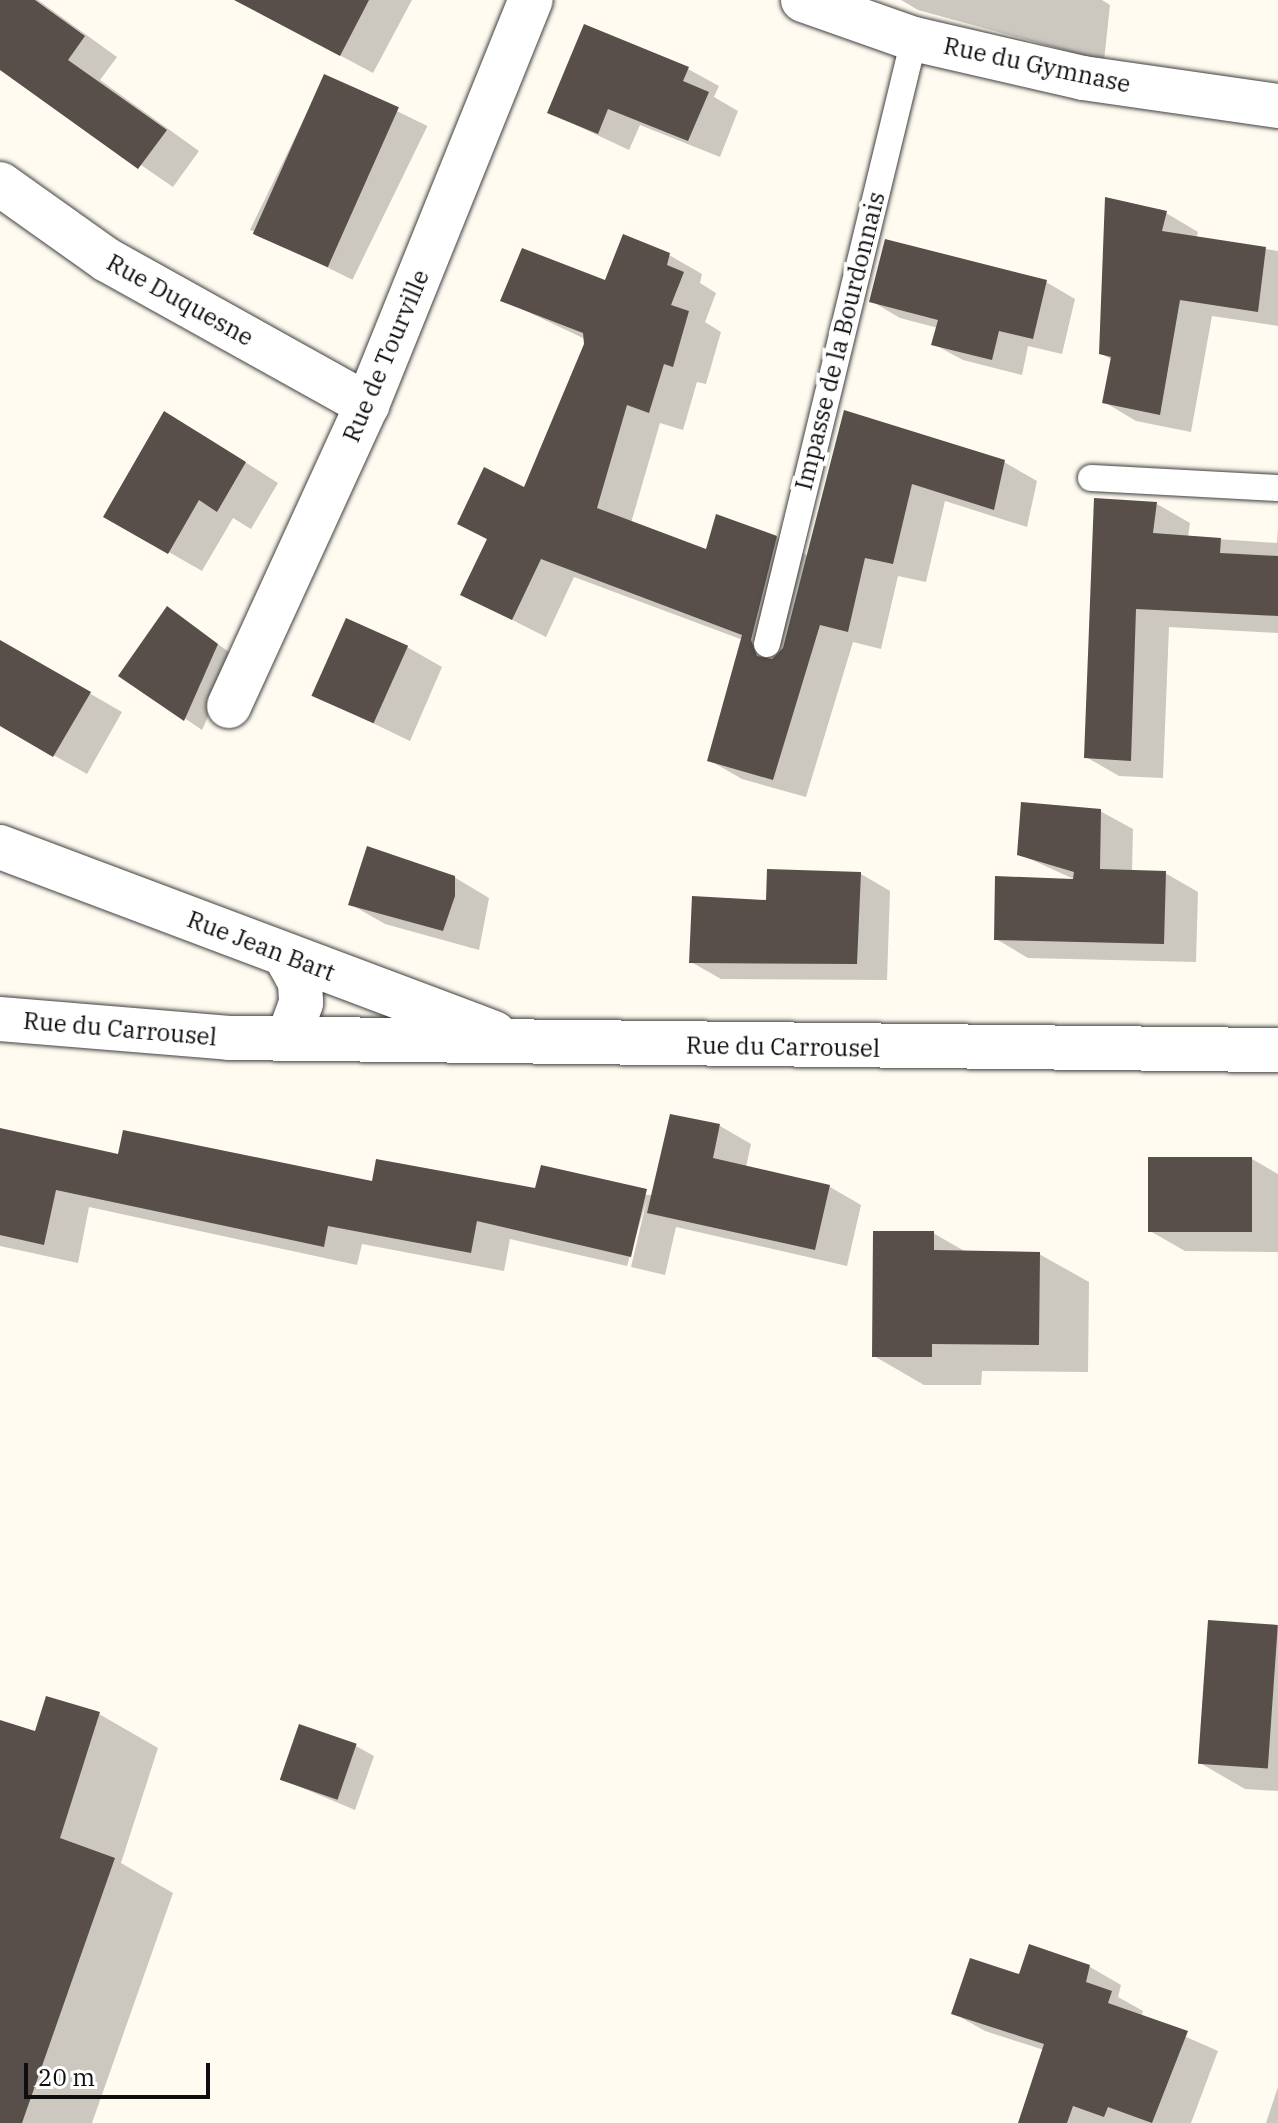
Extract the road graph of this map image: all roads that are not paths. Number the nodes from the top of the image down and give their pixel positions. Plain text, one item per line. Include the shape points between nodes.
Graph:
1 (531, 0) edge
2 (803, 0) edge
3 (914, 39) junction
4 (1278, 106) edge
5 (0, 184) edge
6 (367, 405) junction
7 (1091, 478) dead end
8 (1278, 488) edge
9 (767, 644) dead end
10 (229, 706) dead end
11 (0, 847) edge
12 (285, 955) junction
13 (0, 1019) edge
14 (288, 1039) junction
15 (522, 1043) junction
16 (1278, 1050) edge

1 - 6 street, Rue de Tourville
2 - 3 street, Rue du Gymnase
3 - 4 street, Rue du Gymnase via 1083,78
3 - 9 lane, Impasse de la Bourdonnais
5 - 6 street, Rue Duquesne via 107,260
6 - 10 street, Rue de Tourville
7 - 8 lane
11 - 12 street, Rue Jean Bart
12 - 14 street via 300,993
12 - 15 street, Rue Jean Bart
13 - 14 street, Rue du Carrousel via 66,1028
14 - 15 street, Rue du Carrousel
15 - 16 street, Rue du Carrousel

